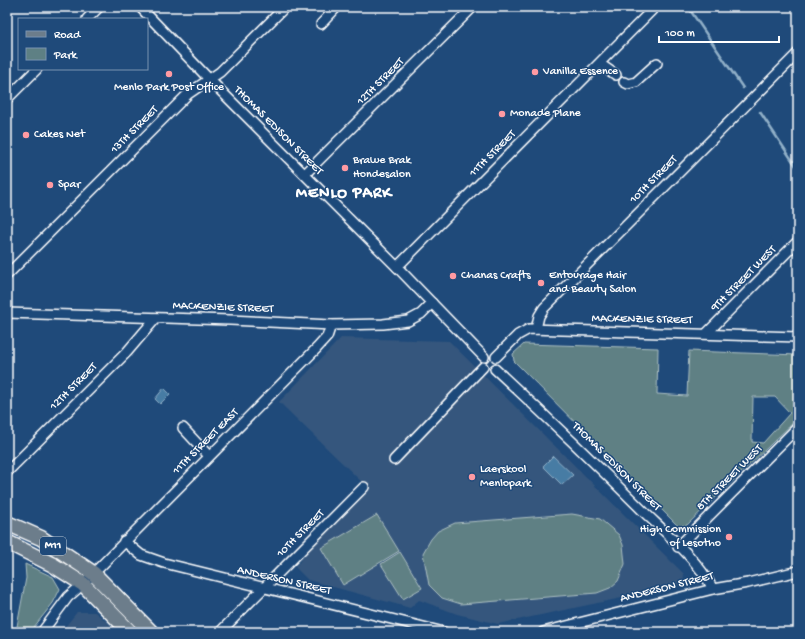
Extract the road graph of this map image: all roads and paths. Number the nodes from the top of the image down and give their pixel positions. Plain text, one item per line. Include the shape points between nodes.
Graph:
1 (99, 7) edge
2 (140, 7) edge
3 (285, 7) edge
4 (337, 7) edge
5 (473, 7) edge
6 (655, 7) edge
7 (88, 18) edge
8 (321, 24) dead end
9 (798, 53) edge
10 (657, 63) dead end
11 (600, 64) junction
12 (36, 70) edge
13 (616, 75) dead end
14 (209, 79) junction
15 (624, 82) dead end
16 (7, 99) edge
17 (305, 174) junction
18 (798, 241) edge
19 (398, 266) junction
20 (7, 275) edge
21 (432, 303) junction
22 (9, 312) edge
23 (156, 318) junction
24 (331, 325) junction
25 (536, 329) junction
26 (707, 333) junction
27 (798, 337) edge
28 (484, 357) junction
29 (496, 357) junction
30 (483, 367) junction
31 (495, 369) junction
32 (798, 427) edge
33 (183, 428) dead end
34 (209, 456) junction
35 (394, 460) dead end
36 (7, 472) edge
37 (364, 487) dead end
38 (7, 524) edge
39 (124, 541) junction
40 (7, 542) edge
41 (678, 547) junction
42 (798, 571) edge
43 (93, 573) junction
44 (83, 584) junction
45 (265, 588) junction
46 (713, 589) junction
47 (408, 628) edge
48 (42, 632) edge
49 (130, 632) edge
50 (151, 632) edge
51 (220, 632) edge
52 (444, 632) edge
53 (543, 632) edge

1 - 7 street
2 - 14 street, THOMAS EDISON STREET
3 - 14 street, 13TH STREET via 220,72
4 - 8 street
5 - 17 street, 12TH STREET
6 - 11 street, 11TH STREET
9 - 25 street, 10TH STREET via 544,308
10 - 15 street via 636,82
11 - 13 street
11 - 19 street, 11TH STREET
12 - 16 street
14 - 17 street, THOMAS EDISON STREET
14 - 20 street, 13TH STREET via 188,94
17 - 19 street, THOMAS EDISON STREET
18 - 26 street, 9TH STREET WEST
19 - 21 street, THOMAS EDISON STREET
21 - 24 street, MACKENZIE STREET via 416,317 403,323
21 - 28 street, THOMAS EDISON STREET
22 - 23 street, MACKENZIE STREET
23 - 24 street, MACKENZIE STREET
23 - 36 street, 12TH STREET via 127,352
24 - 34 street, 11TH STREET EAST via 317,348
25 - 26 street, MACKENZIE STREET
25 - 29 street, MACKENZIE STREET via 521,332
26 - 27 street, MACKENZIE STREET
28 - 29 street
28 - 30 street
29 - 31 street via 498,364
30 - 31 street via 488,370
30 - 35 street
31 - 41 street, THOMAS EDISON STREET via 553,422
32 - 41 street, 8TH STREET WEST
33 - 34 street
34 - 39 street, 11TH STREET EAST
37 - 45 street, 10TH STREET
38 - 43 main road, M11 via 41,538
39 - 43 street, 11TH STREET EAST
39 - 45 street, ANDERSON STREET via 141,555 158,562
40 - 44 main road, M11
41 - 46 street, THOMAS EDISON STREET via 704,574
42 - 46 street, ANDERSON STREET
43 - 44 street, 11TH STREET EAST
43 - 50 main road, M11
44 - 48 street, 11TH STREET EAST via 68,597
44 - 49 main road, M11
45 - 47 street, ANDERSON STREET
45 - 51 street, 10TH STREET
46 - 53 street, ANDERSON STREET
47 - 52 street, ANDERSON STREET

